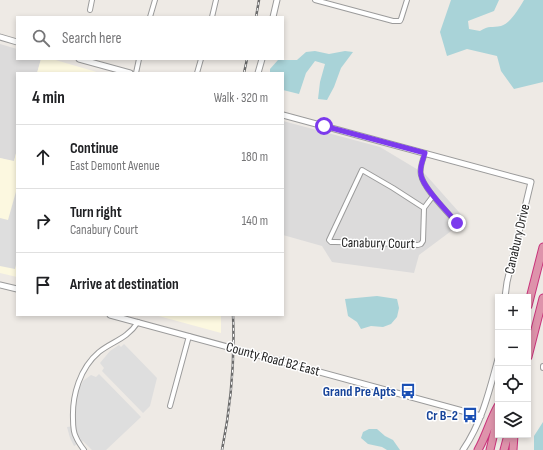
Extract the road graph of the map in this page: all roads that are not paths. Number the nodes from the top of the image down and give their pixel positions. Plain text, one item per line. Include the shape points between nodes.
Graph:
1 (92, 0) edge
2 (155, 0) edge
3 (216, 0) edge
4 (277, 0) edge
5 (315, 0) edge
6 (406, 0) edge
7 (90, 10) dead end
8 (150, 16) edge
9 (212, 16) edge
10 (273, 16) edge
11 (0, 37) edge
12 (16, 42) edge
13 (83, 60) edge
14 (139, 60) edge
15 (201, 60) edge
16 (262, 60) edge
17 (126, 72) edge
18 (136, 72) edge
19 (197, 72) edge
20 (258, 72) edge
21 (284, 115) edge
22 (425, 153) junction
23 (433, 196) junction
24 (424, 208) junction
25 (457, 223) dead end
26 (543, 247) edge
27 (0, 285) edge
28 (16, 289) edge
29 (505, 294) edge
30 (531, 294) edge
31 (543, 298) edge
32 (114, 316) edge
33 (138, 322) junction
34 (189, 336) junction
35 (531, 345) edge
36 (496, 366) edge
37 (170, 406) dead end
38 (495, 411) edge
39 (481, 416) junction
40 (495, 429) edge
41 (507, 438) edge
42 (514, 438) edge
43 (84, 450) edge
44 (463, 450) edge
45 (478, 450) edge
46 (490, 450) edge
47 (504, 450) edge
48 (513, 450) edge

1 - 7 street
2 - 8 street
3 - 9 street
4 - 10 street
5 - 6 street via 393,21 400,21
11 - 12 street
13 - 17 street
14 - 18 street
15 - 19 street
16 - 20 street
21 - 22 street
22 - 23 street via 420,174
22 - 29 street, Canabury Drive via 531,182
23 - 24 street
23 - 25 street
24 - 24 street, Canabury Court via 362,170 328,240 418,246 423,241
26 - 30 highway
27 - 28 street
31 - 35 highway
32 - 33 street, County Road B2 East
33 - 34 street, County Road B2 East
33 - 43 street via 128,334 97,354 89,362 79,381 74,398 73,427 76,439
34 - 37 street
34 - 39 street, County Road B2 East
36 - 39 street
38 - 45 highway
39 - 44 street
40 - 46 highway
41 - 47 highway
42 - 48 highway

